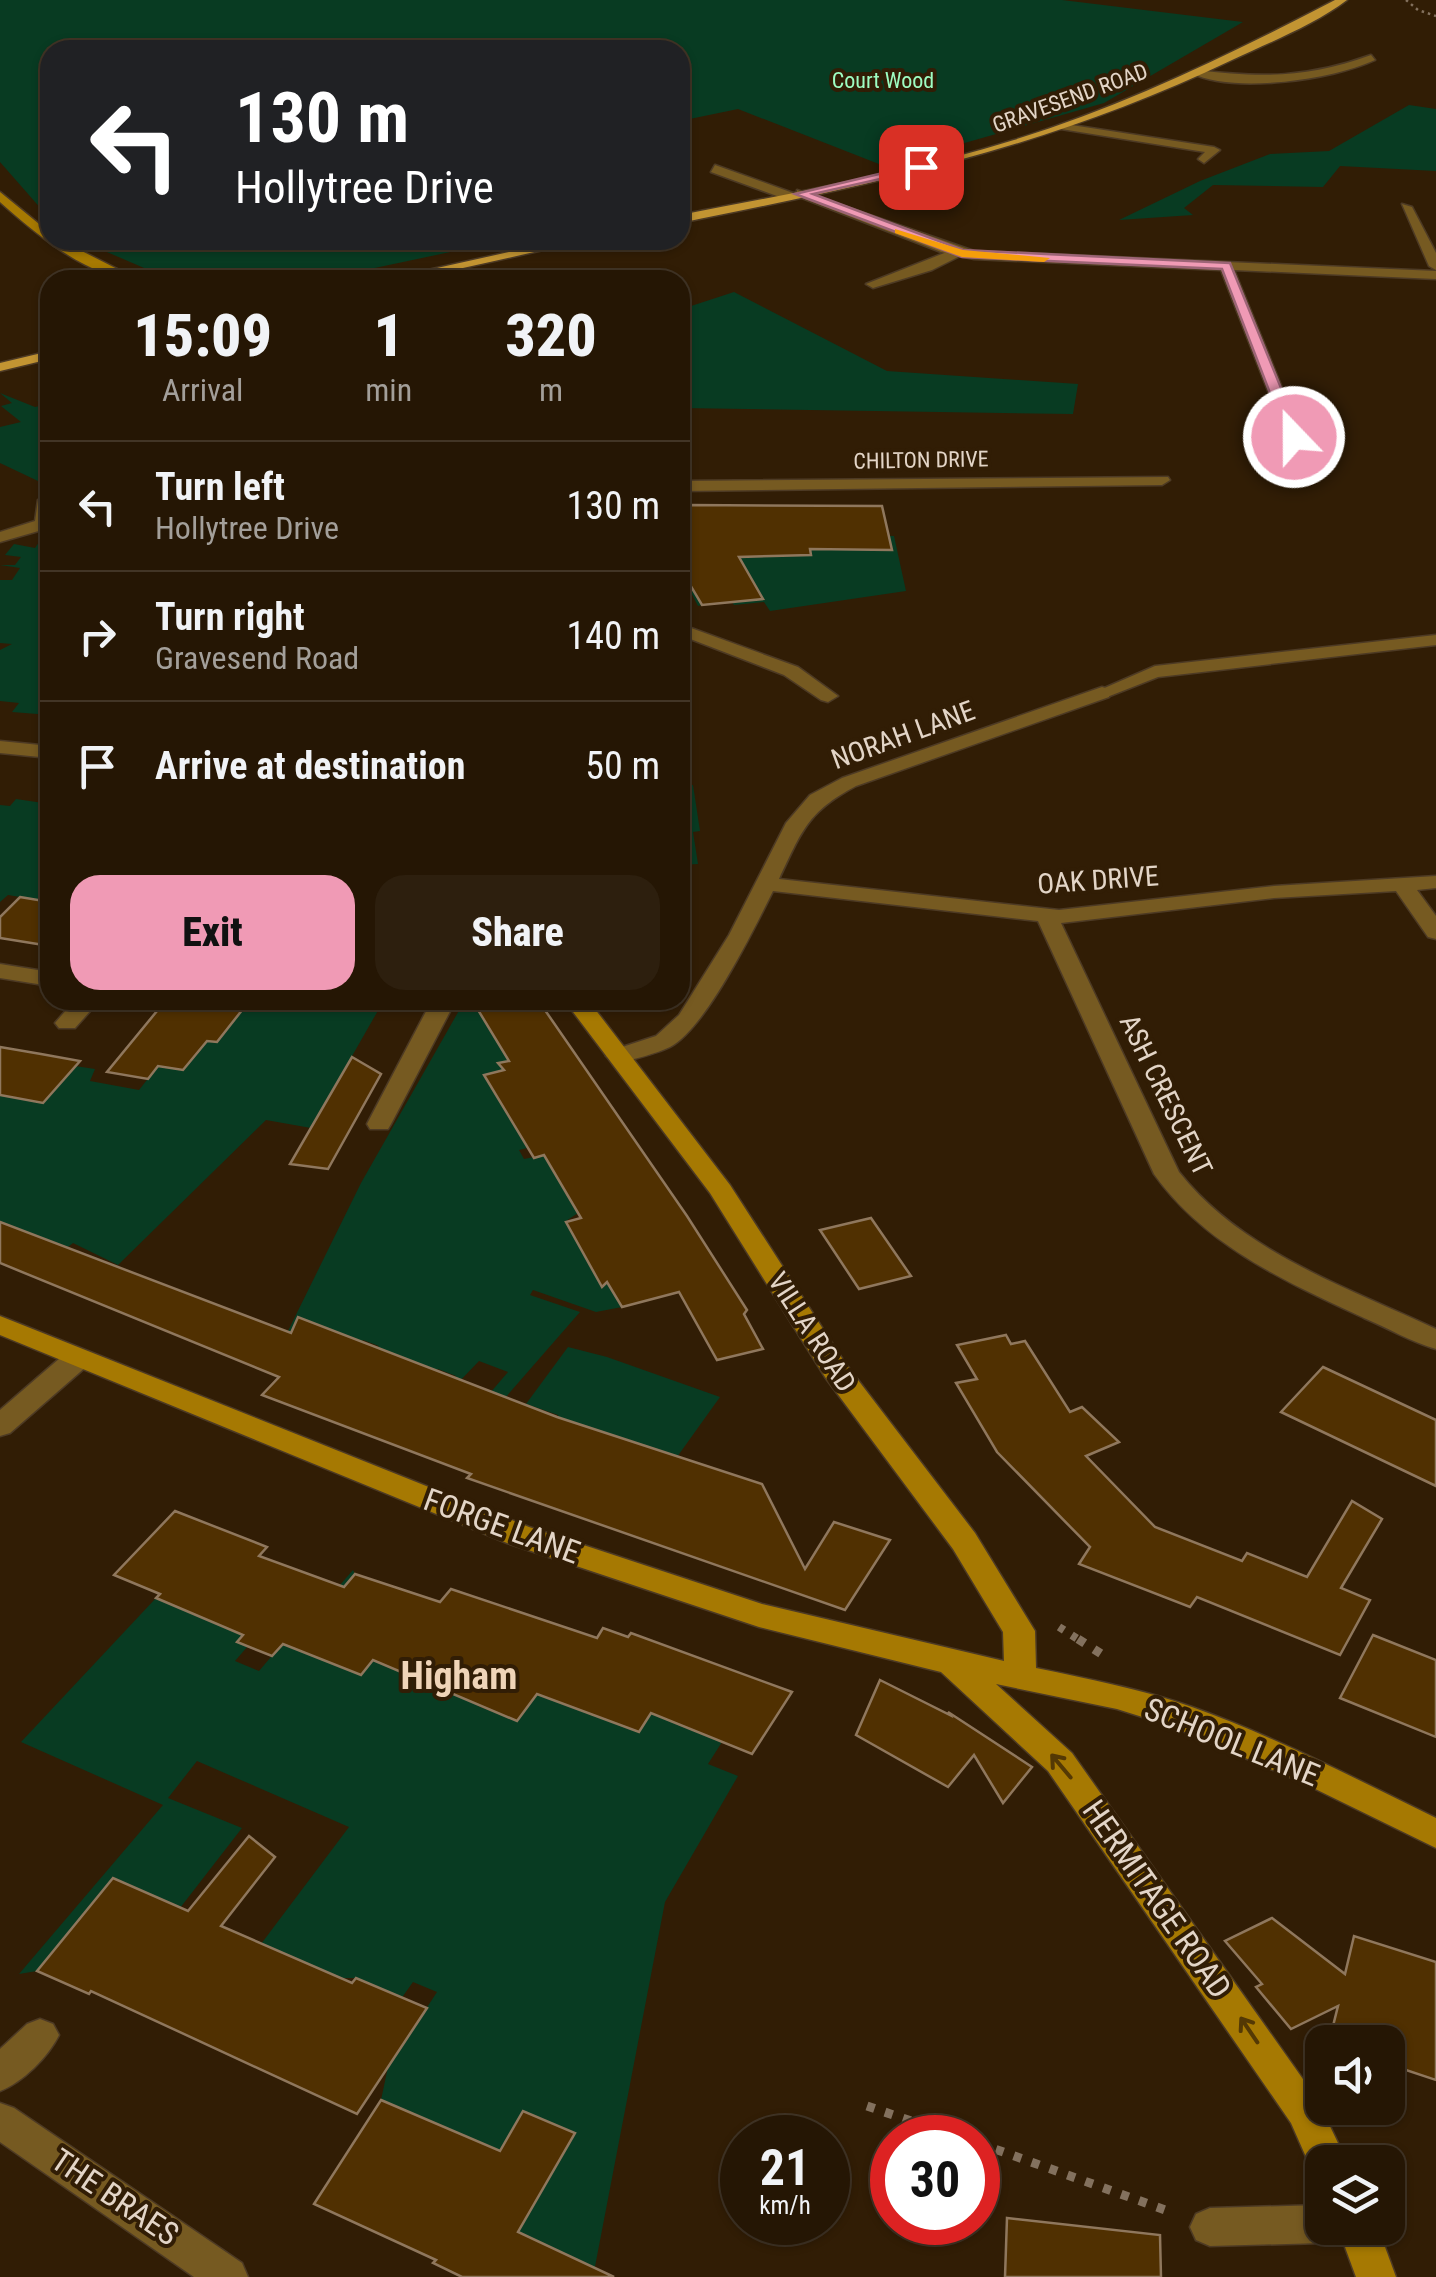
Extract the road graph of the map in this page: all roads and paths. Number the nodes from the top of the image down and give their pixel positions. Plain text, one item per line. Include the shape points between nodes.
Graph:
1 (1342, 0) edge
2 (1406, 0) edge
3 (1436, 16) edge
4 (1324, 58) dead end
5 (1196, 73) junction
6 (1064, 127) junction
7 (1204, 159) dead end
8 (715, 169) dead end
9 (795, 195) junction
10 (0, 196) edge
11 (1406, 207) dead end
12 (690, 218) edge
13 (40, 231) edge
14 (70, 250) edge
15 (534, 250) edge
16 (957, 252) junction
17 (1226, 266) junction
18 (1436, 266) edge
19 (112, 270) edge
20 (438, 270) edge
21 (1436, 275) edge
22 (873, 284) dead end
23 (40, 357) edge
24 (0, 367) edge
25 (1294, 437) dead end
26 (1162, 480) dead end
27 (690, 486) edge
28 (40, 525) edge
29 (0, 538) edge
30 (690, 632) edge
31 (708, 640) junction
32 (1436, 640) edge
33 (690, 646) edge
34 (1102, 692) junction
35 (1147, 693) dead end
36 (828, 696) dead end
37 (0, 747) edge
38 (40, 751) edge
39 (1436, 882) edge
40 (1401, 883) junction
41 (764, 884) junction
42 (1047, 917) junction
43 (1436, 932) edge
44 (0, 971) edge
45 (40, 978) edge
46 (79, 1010) edge
47 (439, 1010) edge
48 (584, 1010) edge
49 (67, 1024) dead end
50 (618, 1056) junction
51 (379, 1124) dead end
52 (0, 1325) edge
53 (1436, 1340) edge
54 (77, 1359) junction
55 (0, 1426) edge
56 (1049, 1616) dead end
57 (1116, 1661) dead end
58 (951, 1662) junction
59 (1020, 1676) junction
60 (1436, 1834) edge
61 (40, 2036) dead end
62 (0, 2074) edge
63 (867, 2106) dead end
64 (893, 2115) edge
65 (0, 2120) edge
66 (1320, 2145) edge
67 (1000, 2150) edge
68 (1305, 2224) edge
69 (1210, 2227) joint
70 (1364, 2245) edge
71 (228, 2277) edge
72 (1376, 2277) edge

1 - 5 main road, GRAVESEND ROAD
2 - 3 path
4 - 5 street via 1366,60 1328,74
5 - 6 main road, GRAVESEND ROAD
6 - 7 street via 1213,149
6 - 9 main road, GRAVESEND ROAD via 965,158
8 - 9 street
9 - 12 main road, GRAVESEND ROAD
9 - 16 street
10 - 13 street
11 - 18 street
14 - 19 street
15 - 20 main road
16 - 17 street
16 - 22 street
17 - 21 street
17 - 25 street
23 - 24 main road
26 - 27 street, CHILTON DRIVE
28 - 29 street
30 - 31 street
31 - 33 street
31 - 36 street via 791,672
32 - 34 street, NORAH LANE via 1155,672
34 - 35 street
34 - 41 street, NORAH LANE via 833,789 796,823
37 - 38 street
39 - 40 street, OAK DRIVE
40 - 42 street, OAK DRIVE
40 - 43 street
41 - 42 street, OAK DRIVE
41 - 50 street, NORAH LANE via 688,1019 664,1041
42 - 53 street, ASH CRESCENT via 1184,1199 1238,1242
44 - 45 street
46 - 49 street
47 - 51 street
48 - 50 street, VILLA ROAD
50 - 59 street, VILLA ROAD via 722,1190 836,1370 964,1542 1018,1631
52 - 54 street, FORGE LANE
54 - 55 street
54 - 58 street, FORGE LANE via 518,1534 759,1614
56 - 57 path via 1080,1643
58 - 59 street, FORGE LANE
66 -> 58 street, HERMITAGE ROAD via 1304,2111 1060,1762
59 - 60 street, SCHOOL LANE via 1201,1724
61 - 62 street
63 - 64 path
65 - 71 street, THE BRAES
67 - 69 path
68 - 69 street
70 - 72 street

